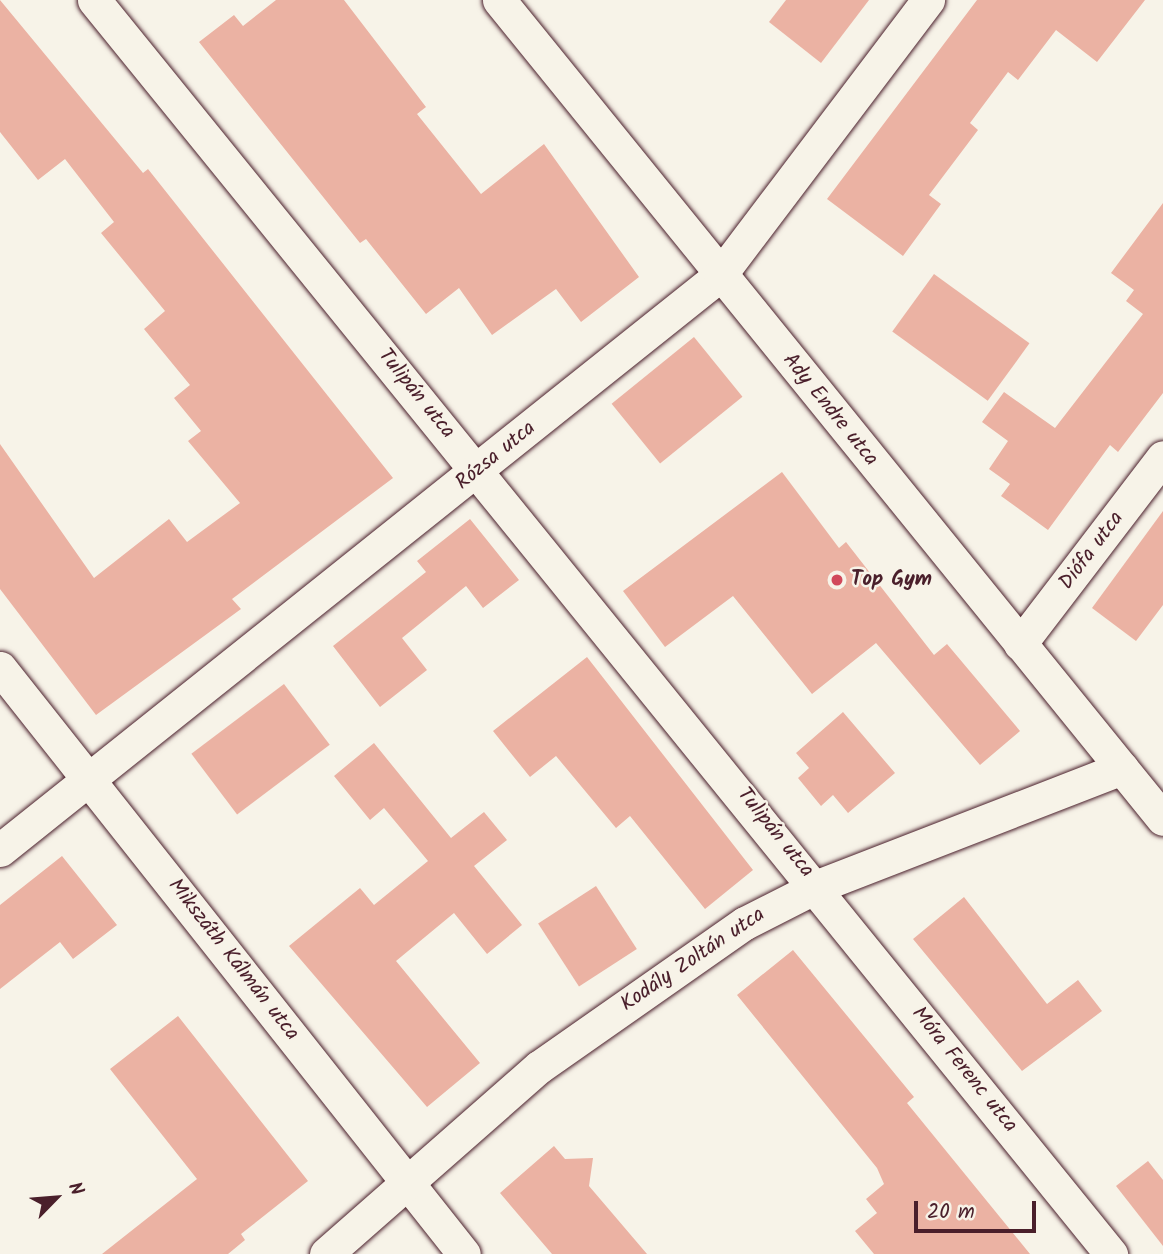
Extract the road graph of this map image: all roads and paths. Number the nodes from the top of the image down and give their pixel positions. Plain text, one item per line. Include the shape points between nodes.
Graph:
1 (94, 0) edge
2 (499, 0) edge
3 (928, 0) edge
4 (720, 275) junction
5 (1163, 457) edge
6 (478, 470) junction
7 (1020, 644) junction
8 (0, 668) edge
9 (1122, 768) junction
10 (90, 780) junction
11 (1163, 819) edge
12 (0, 850) edge
13 (818, 886) junction
14 (409, 1184) junction
15 (326, 1254) edge
16 (464, 1254) edge
17 (1111, 1254) edge

1 - 6 street, Tulipán utca
2 - 4 street, Ady Endre utca
3 - 4 street, Rózsa utca
4 - 6 street, Rózsa utca
4 - 7 street, Ady Endre utca
5 - 7 street, Diófa utca
6 - 10 street, Rózsa utca
6 - 13 street, Tulipán utca
7 - 9 street, Ady Endre utca
8 - 10 street, Mikszáth Kálmán utca
9 - 11 street, Ady Endre utca
9 - 13 street, Kodály Zoltán utca
10 - 12 street, Rózsa utca
10 - 14 street, Mikszáth Kálmán utca
13 - 14 street, Kodály Zoltán utca via 745,923 577,1038
13 - 17 street, Móra Ferenc utca
14 - 15 street, Kodály Zoltán utca
14 - 16 street, Mikszáth Kálmán utca

